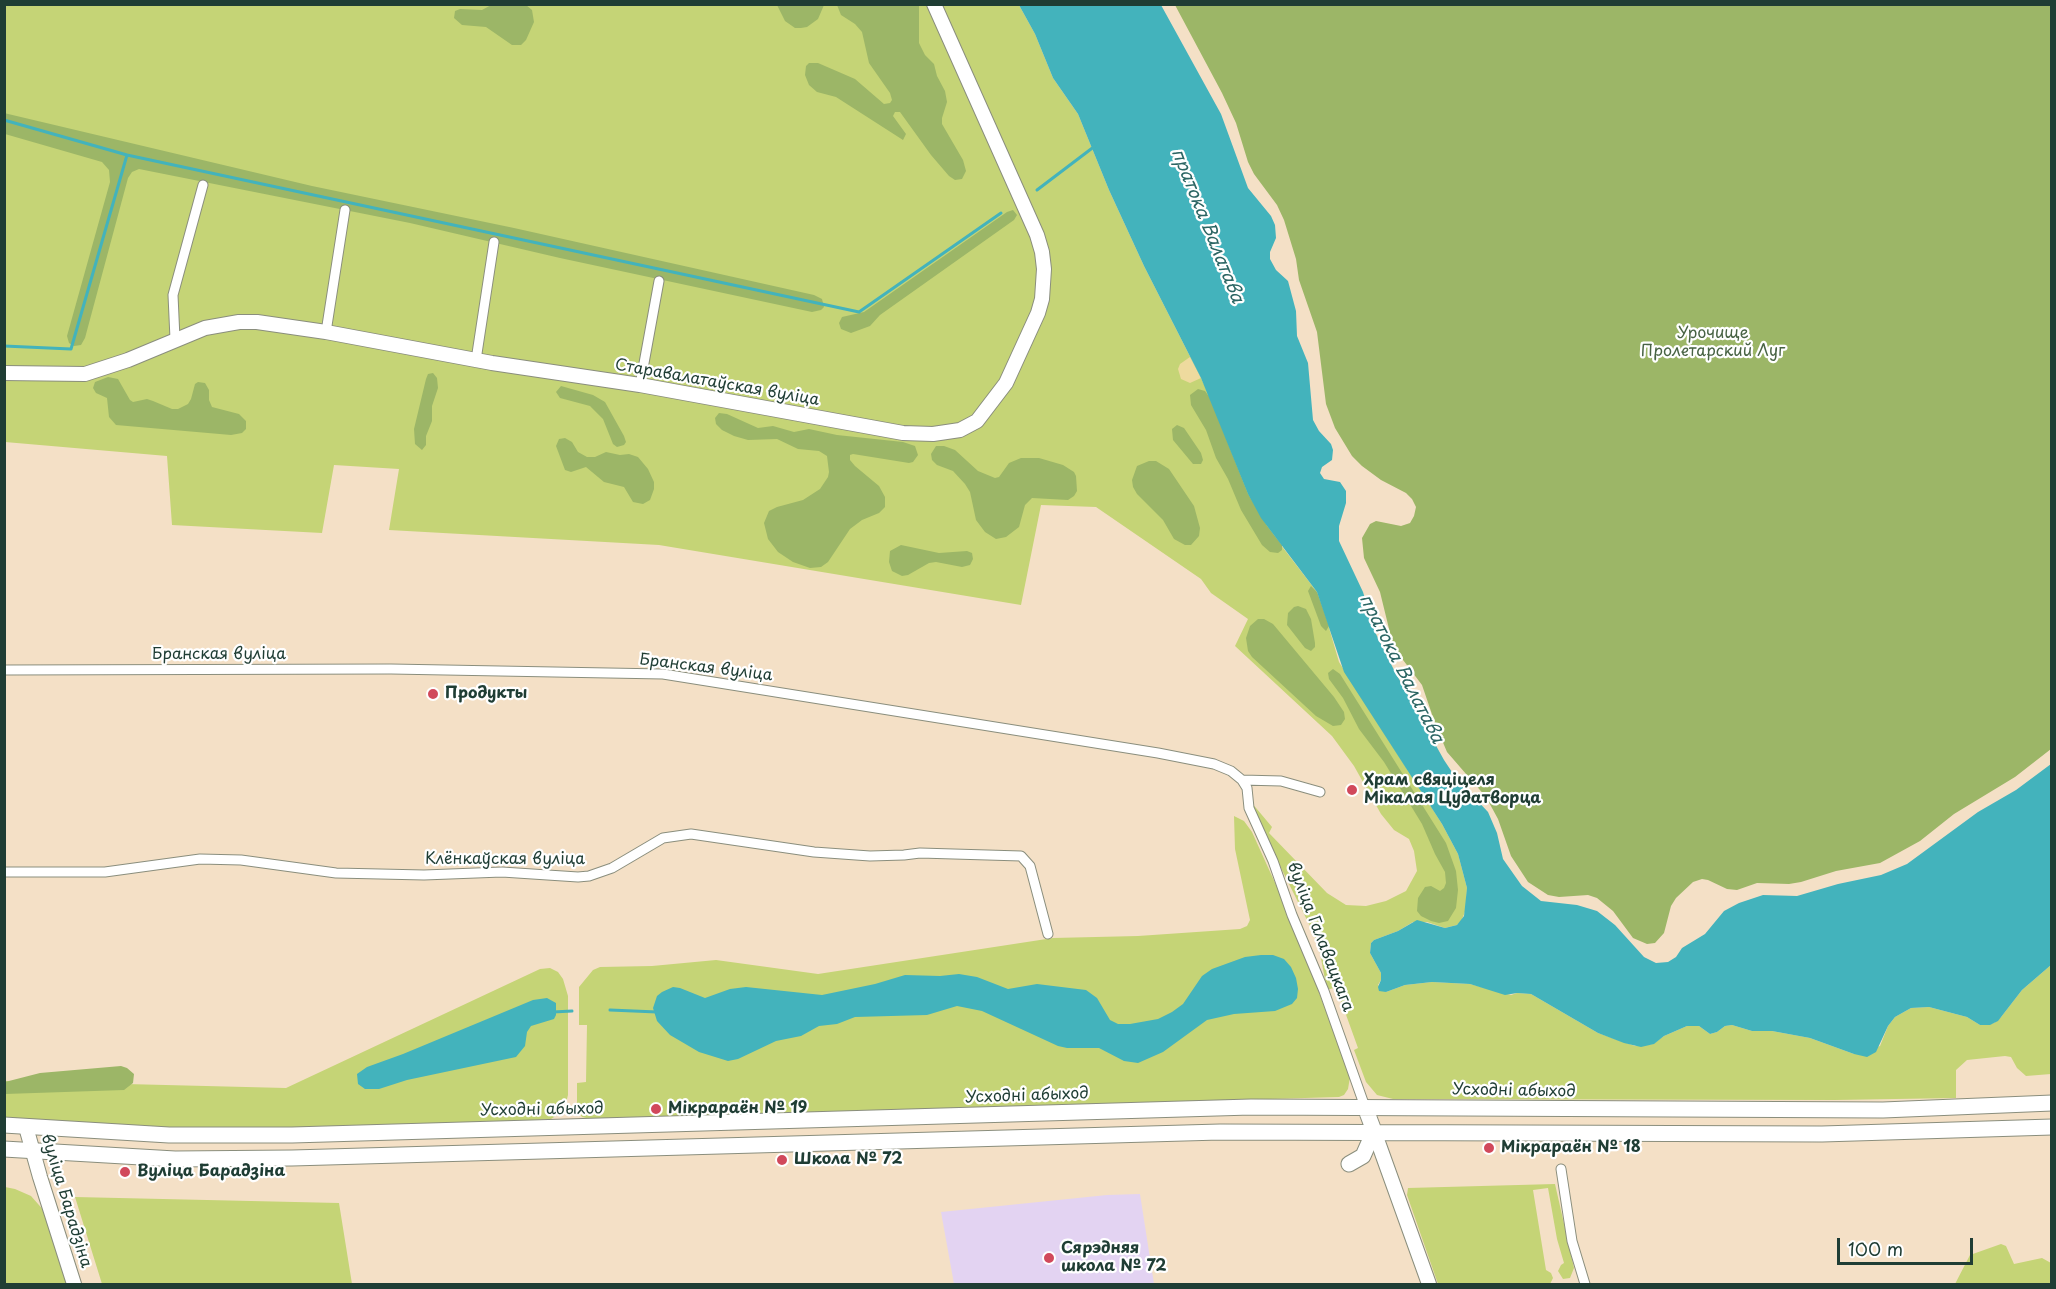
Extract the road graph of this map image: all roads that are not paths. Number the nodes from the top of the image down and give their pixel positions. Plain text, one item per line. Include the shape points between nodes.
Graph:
1 (934, 4) edge
2 (203, 185) dead end
3 (345, 210) dead end
4 (494, 242) dead end
5 (659, 281) dead end
6 (326, 333) junction
7 (175, 339) junction
8 (476, 360) junction
9 (4, 373) edge
10 (640, 385) junction
11 (4, 670) edge
12 (1242, 780) junction
13 (1320, 792) dead end
14 (4, 872) edge
15 (1048, 934) dead end
16 (2052, 1103) edge
17 (1365, 1107) junction
18 (4, 1125) edge
19 (26, 1126) junction
20 (2052, 1127) edge
21 (1374, 1131) junction
22 (4, 1149) edge
23 (33, 1151) junction
24 (1349, 1164) dead end
25 (1561, 1169) dead end
26 (74, 1284) edge
27 (1429, 1284) edge
28 (1585, 1284) edge

1 - 10 street, Старавалатаўская вуліца via 1042,252 1044,284 1038,313 1006,383 993,402 977,421 960,429 933,434 903,433
2 - 7 street via 173,295
3 - 6 street
4 - 8 street
5 - 10 street
6 - 7 street, Старавалатаўская вуліца via 239,322
6 - 8 street, Старавалатаўская вуліца
7 - 9 street, Старавалатаўская вуліца via 85,374
8 - 10 street, Старавалатаўская вуліца
11 - 12 street, Бранская вуліца via 391,669 663,674 1169,755 1214,764
12 - 13 street, Бранская вуліца via 1281,781
12 - 17 street, вуліца Галавацкага
14 - 15 street, Клёнкаўская вуліца via 105,872 200,859 241,860 336,873 424,876 502,872 578,877 612,868 663,838 691,834 870,856 1021,856 1030,866
16 - 17 main road, Усходні абыход via 1883,1110
17 - 19 main road, Усходні абыход via 292,1135 169,1135
17 - 21 main road
18 - 19 main road, Усходні абыход
19 - 23 street, вуліца Барадзіна
20 - 21 main road via 1821,1134
21 - 23 main road via 292,1158 175,1159
21 - 24 main road via 1363,1156
21 - 27 street
22 - 23 main road
23 - 26 street, вуліца Барадзіна
25 - 28 street via 1572,1241

